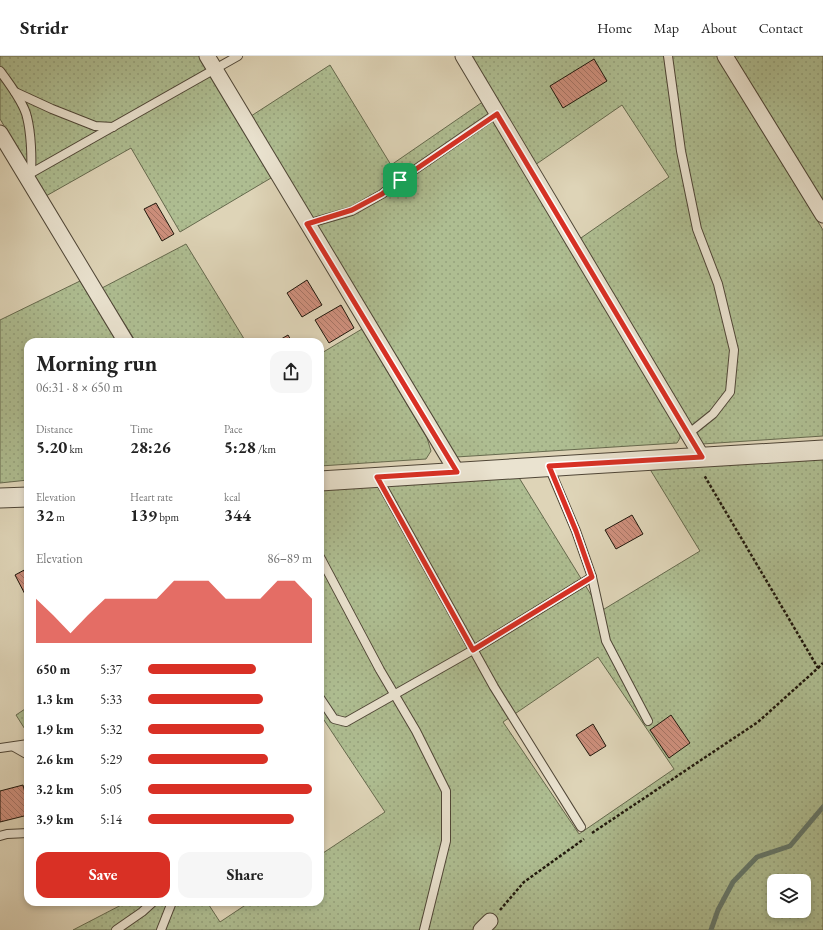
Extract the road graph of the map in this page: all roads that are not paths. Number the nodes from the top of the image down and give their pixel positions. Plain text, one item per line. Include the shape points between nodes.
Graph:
1 (207, 56) edge
2 (238, 56) edge
3 (463, 56) edge
4 (668, 56) edge
5 (725, 56) edge
6 (215, 70) junction
7 (0, 71) edge
8 (15, 92) junction
9 (497, 114) junction
10 (112, 127) junction
11 (0, 133) edge
12 (29, 175) junction
13 (823, 215) edge
14 (307, 224) junction
15 (124, 338) edge
16 (688, 434) junction
17 (823, 450) edge
18 (698, 457) junction
19 (549, 466) junction
20 (457, 472) junction
21 (377, 477) junction
22 (324, 481) edge
23 (24, 497) edge
24 (0, 498) edge
25 (324, 564) edge
26 (592, 577) junction
27 (473, 650) junction
28 (395, 695) junction
29 (324, 704) edge
30 (648, 721) dead end
31 (24, 745) edge
32 (14, 747) junction
33 (0, 748) edge
34 (24, 753) edge
35 (581, 827) dead end
36 (24, 833) edge
37 (0, 836) edge
38 (149, 906) edge
39 (170, 906) edge
40 (116, 930) edge
41 (161, 930) edge
42 (424, 930) edge

1 - 6 street
2 - 6 lane
3 - 9 street
4 - 16 lane via 681,151 697,229 718,284 734,350 730,392 713,414
5 - 13 street
6 - 10 lane
6 - 14 street
7 - 8 lane
8 - 10 lane via 52,110 95,126
8 - 12 lane via 27,116 32,161
9 - 14 lane via 382,194 352,210
9 - 16 street
10 - 12 lane
11 - 12 street
12 - 15 street
14 - 20 street
16 - 18 street
17 - 18 street
18 - 19 street
19 - 20 street
19 - 26 lane
20 - 21 street
21 - 22 street
21 - 27 lane
23 - 24 street
25 - 28 lane
26 - 27 lane
26 - 30 lane via 606,641
27 - 28 lane
27 - 35 lane
28 - 29 lane via 346,722 334,719
28 - 42 lane via 446,791 446,841
31 - 32 lane
32 - 33 lane
32 - 34 lane
36 - 37 lane
38 - 40 lane
39 - 41 lane

